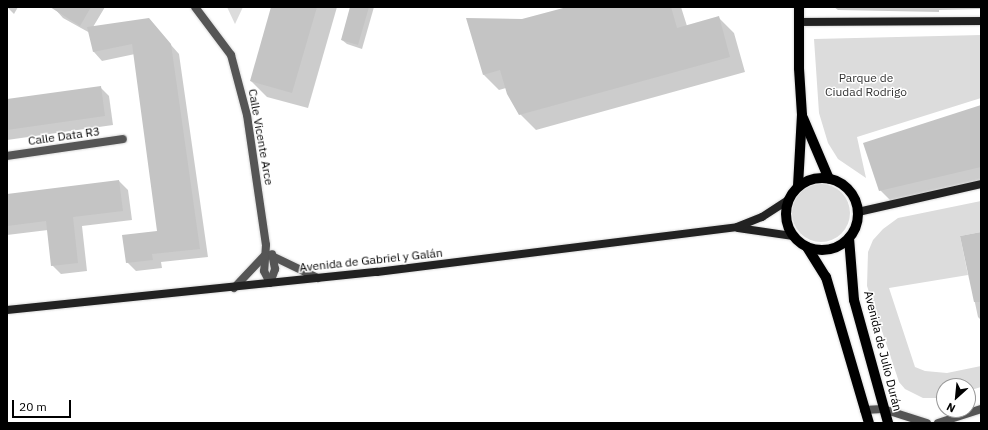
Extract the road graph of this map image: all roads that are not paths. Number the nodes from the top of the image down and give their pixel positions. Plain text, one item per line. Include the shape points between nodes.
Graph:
1 (195, 7) edge
2 (799, 7) edge
3 (981, 21) edge
4 (798, 22) junction
5 (802, 114) junction
6 (124, 139) dead end
7 (7, 156) edge
8 (828, 179) junction
9 (981, 184) edge
10 (798, 186) junction
11 (788, 200) junction
12 (858, 212) junction
13 (737, 227) junction
14 (793, 236) junction
15 (849, 238) junction
16 (807, 247) junction
17 (268, 256) junction
18 (318, 278) junction
19 (270, 283) junction
20 (234, 288) junction
21 (7, 310) edge
22 (883, 409) junction
23 (981, 409) edge
24 (864, 410) junction
25 (948, 421) edge
26 (869, 423) edge
27 (888, 423) edge
28 (927, 423) edge
29 (938, 423) edge

1 - 17 street, Calle Vicente Arce via 231,55 247,115
2 - 4 main road
3 - 4 street
4 - 5 main road
5 - 8 main road
5 - 10 main road
6 - 7 street, Calle Data R3
8 - 10 main road via 808,181
8 - 12 main road via 839,182 854,196
9 - 12 street
10 - 11 main road
11 - 13 street, Avenida de Gabriel y Galán via 762,217
11 - 14 main road via 785,213 787,225
12 - 15 main road via 855,229
13 - 14 street, Avenida de Gabriel y Galán
13 - 18 street, Avenida de Gabriel y Galán
14 - 16 main road
15 - 16 main road via 828,250
15 - 22 main road, Avenida de Julio Durán via 854,300
16 - 24 main road via 826,277
17 - 18 street
17 - 19 street via 264,271
17 - 19 street via 275,269
17 - 20 street
18 - 19 street, Avenida de Gabriel y Galán
19 - 20 street, Avenida de Gabriel y Galán
20 - 21 street, Avenida de Gabriel y Galán
22 - 24 street
22 - 27 main road, Avenida de Julio Durán
22 - 28 street
23 - 25 street
24 - 26 main road
25 - 29 street

